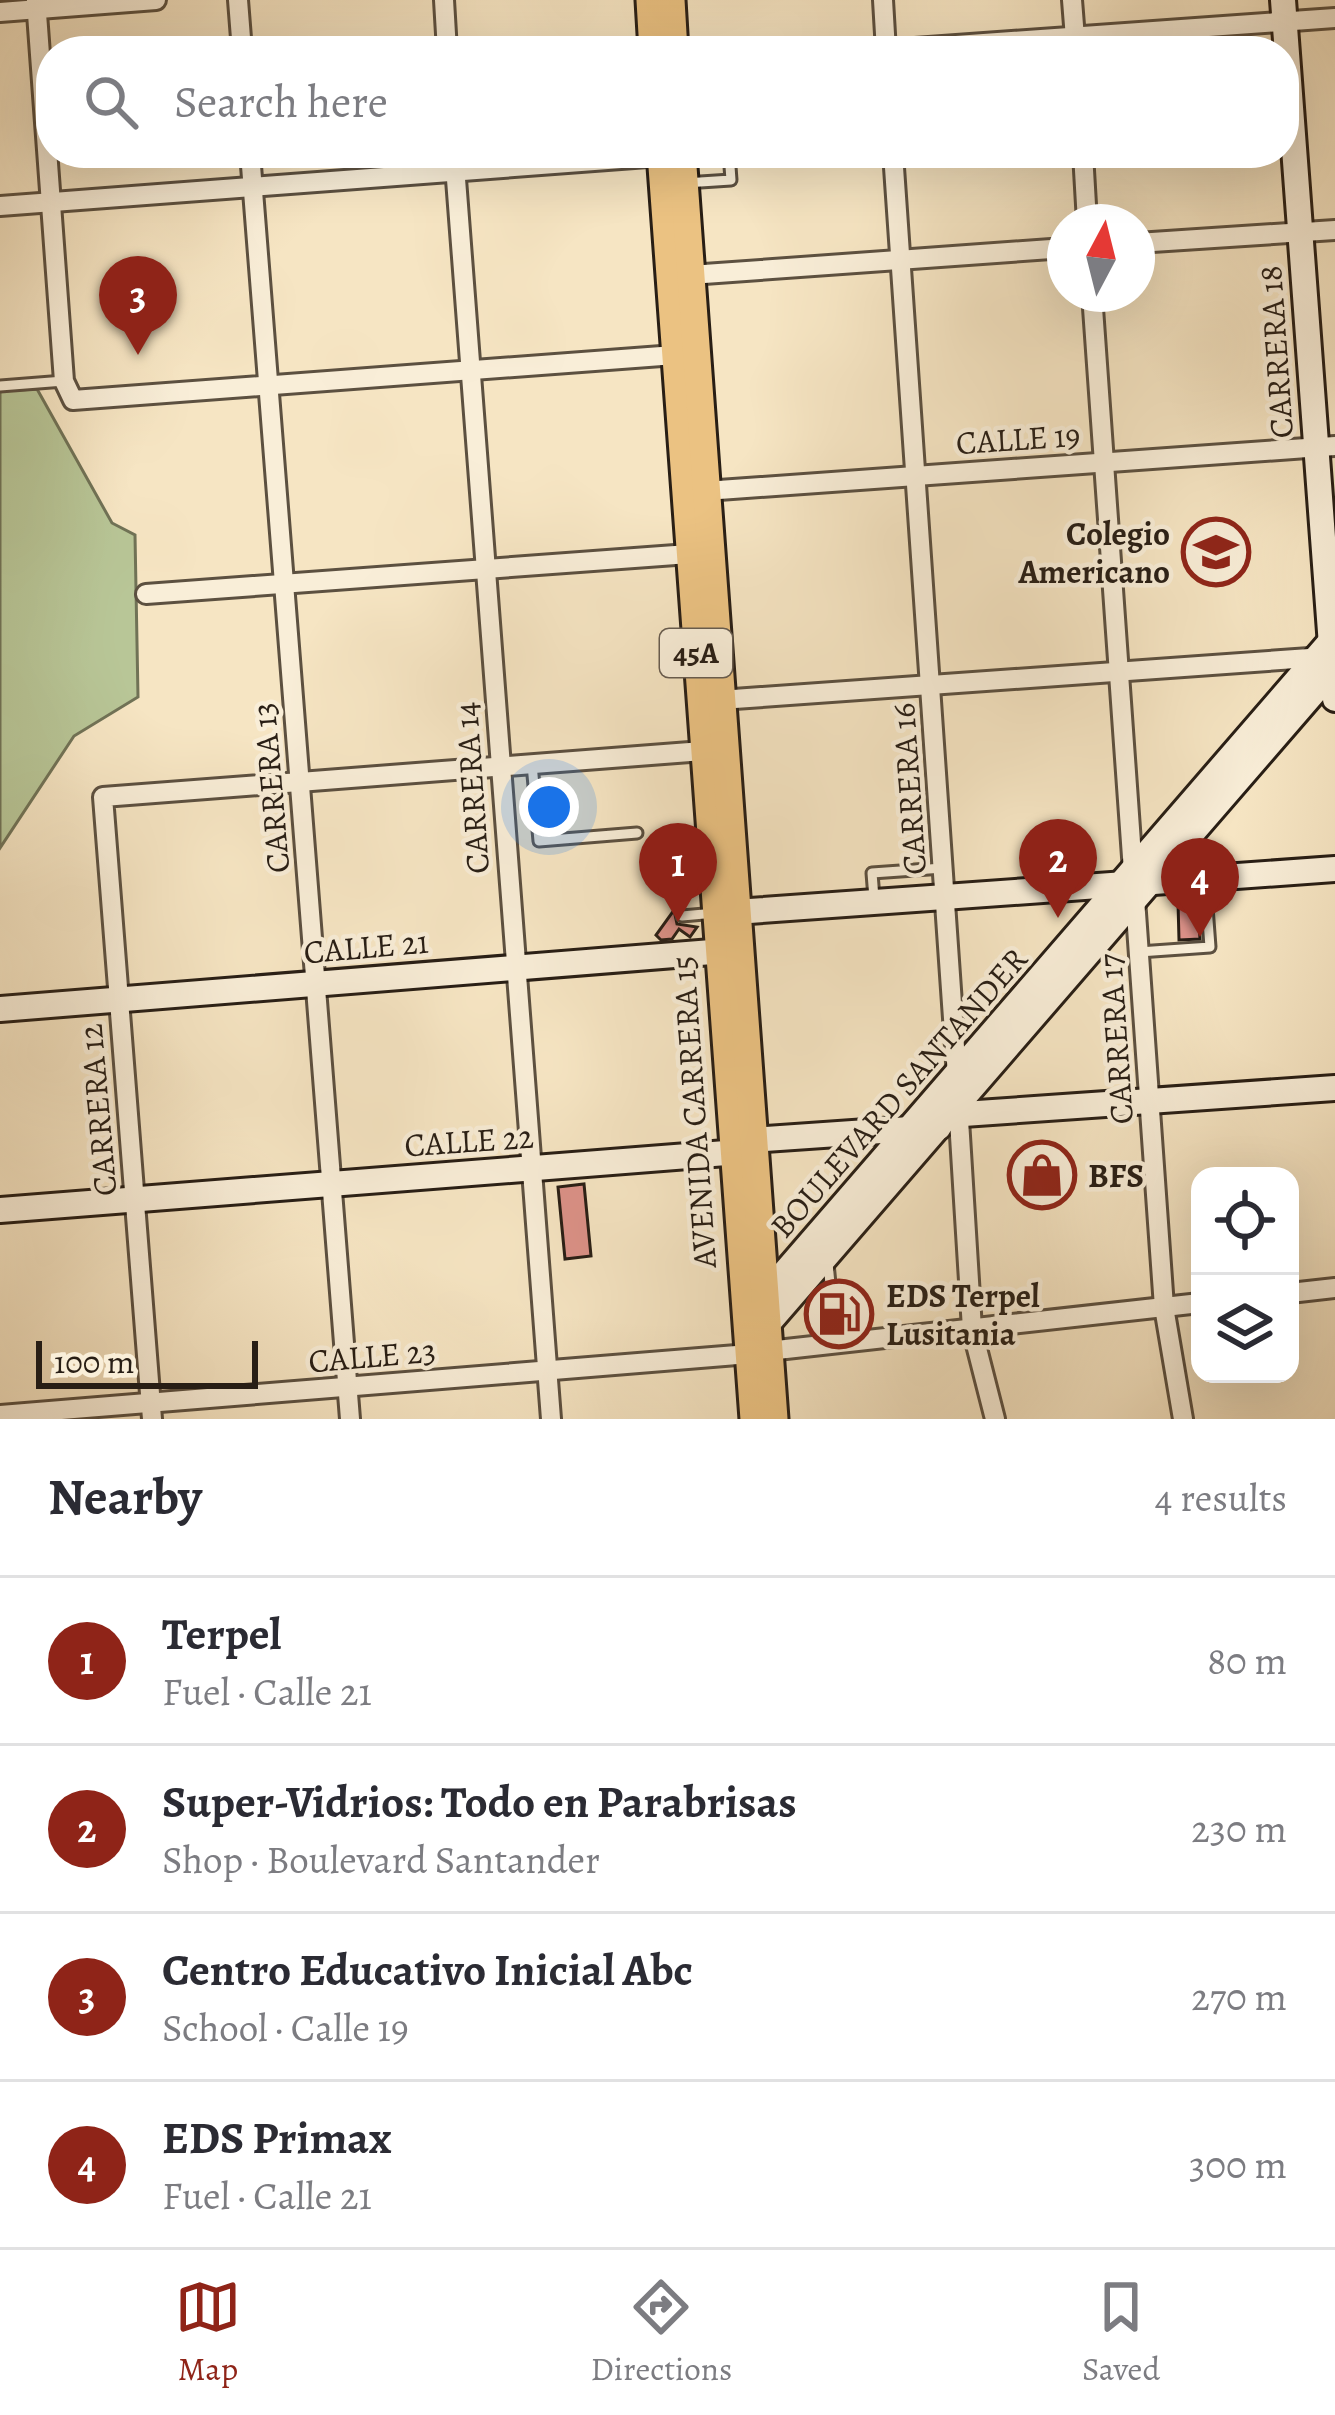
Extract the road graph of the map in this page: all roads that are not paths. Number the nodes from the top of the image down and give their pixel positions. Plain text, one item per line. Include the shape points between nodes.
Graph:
1 (156, 0) edge
2 (238, 0) edge
3 (443, 0) edge
4 (650, 0) edge
5 (671, 0) edge
6 (883, 0) edge
7 (1072, 0) edge
8 (36, 4) edge
9 (1284, 11) edge
10 (0, 12) edge
11 (1335, 18) edge
12 (38, 36) edge
13 (241, 36) edge
14 (446, 36) edge
15 (652, 36) edge
16 (673, 36) edge
17 (885, 36) edge
18 (1075, 36) edge
19 (1126, 36) edge
20 (47, 168) edge
21 (251, 168) edge
22 (406, 168) edge
23 (455, 168) edge
24 (668, 168) edge
25 (676, 168) edge
26 (730, 168) edge
27 (894, 168) edge
28 (1084, 168) edge
29 (1295, 168) edge
30 (684, 183) junction
31 (252, 187) junction
32 (49, 202) junction
33 (1087, 204) edge
34 (0, 206) edge
35 (1335, 230) edge
36 (1300, 232) junction
37 (1155, 243) edge
38 (1047, 249) edge
39 (901, 260) junction
40 (690, 274) junction
41 (1093, 312) edge
42 (675, 355) junction
43 (469, 370) junction
44 (64, 381) junction
45 (0, 386) edge
46 (268, 386) junction
47 (1325, 446) edge
48 (1104, 462) junction
49 (916, 476) junction
50 (705, 491) junction
51 (689, 554) junction
52 (484, 569) junction
53 (284, 584) junction
54 (146, 593) dead end
55 (1331, 656) edge
56 (1119, 672) junction
57 (931, 686) junction
58 (1335, 699) edge
59 (720, 700) junction
60 (703, 751) junction
61 (532, 764) junction
62 (500, 766) junction
63 (299, 782) junction
64 (637, 833) dead end
65 (943, 868) junction
66 (1335, 869) edge
67 (1205, 878) junction
68 (1135, 884) junction
69 (945, 897) junction
70 (874, 902) junction
71 (725, 913) junction
72 (682, 916) dead end
73 (727, 951) junction
74 (1139, 952) junction
75 (516, 967) junction
76 (316, 983) junction
77 (118, 999) junction
78 (0, 1009) edge
79 (957, 1074) junction
80 (1335, 1088) edge
81 (1149, 1101) junction
82 (952, 1116) junction
83 (909, 1129) junction
84 (741, 1146) junction
85 (531, 1168) junction
86 (331, 1184) junction
87 (134, 1199) junction
88 (0, 1210) edge
89 (827, 1256) junction
90 (1335, 1288) edge
91 (1299, 1292) edge
92 (1191, 1304) edge
93 (832, 1305) dead end
94 (1164, 1307) junction
95 (758, 1329) junction
96 (973, 1329) junction
97 (547, 1370) junction
98 (347, 1387) junction
99 (151, 1411) edge
100 (0, 1414) edge
101 (350, 1419) edge
102 (551, 1419) edge
103 (754, 1419) edge
104 (774, 1419) edge
105 (994, 1419) edge
106 (1183, 1419) edge

1 - 8 street
2 - 13 street
3 - 14 street
4 - 15 main road
5 - 16 main road
6 - 17 street
7 - 18 street
8 - 10 street
8 - 12 street
9 - 11 street
9 - 19 street
20 - 32 street
21 - 31 street, CARRERA 13
22 - 31 street
23 - 43 street, CARRERA 14
24 - 42 main road, AVENIDA CARRERA 15 / 45A
25 - 30 main road, AVENIDA CARRERA 15 / 45A
26 - 30 lane via 730,180
27 - 39 street, CARRERA 16
28 - 33 street
29 - 36 street, CARRERA 18
30 - 40 main road, AVENIDA CARRERA 15 / 45A
31 - 32 street
31 - 46 street, CARRERA 13
32 - 34 street
32 - 44 street
35 - 36 street
36 - 37 street
36 - 47 street, CARRERA 18
38 - 39 street
39 - 40 street
39 - 49 street, CARRERA 16
40 - 50 main road, AVENIDA CARRERA 15 / 45A
41 - 48 street, CARRERA 17
42 - 43 street
42 - 51 main road, AVENIDA CARRERA 15 / 45A
43 - 46 street
43 - 52 street, CARRERA 14
44 - 45 lane
44 - 46 street via 74,400
46 - 53 street, CARRERA 13
47 - 48 street, CALLE 19
47 - 55 street, CARRERA 18
48 - 49 street, CALLE 19
48 - 56 street, CARRERA 17
49 - 50 street, CALLE 19
49 - 57 street, CARRERA 16
50 - 59 main road, AVENIDA CARRERA 15 / 45A
51 - 52 street
51 - 60 main road, AVENIDA CARRERA 15 / 45A
52 - 53 street
52 - 62 street, CARRERA 14
53 - 54 street
53 - 63 street, CARRERA 13
55 - 56 street
55 - 58 street, CARRERA 18
55 - 68 street, BOULEVARD SANTANDER
56 - 57 street
56 - 68 street, CARRERA 17
57 - 59 street
57 - 65 street, CARRERA 16
59 - 71 main road, AVENIDA CARRERA 15 / 45A
60 - 61 street
60 - 71 main road, AVENIDA CARRERA 15 / 45A
61 - 62 street
61 - 64 lane via 538,841
62 - 63 street
62 - 75 street, CARRERA 14
63 - 76 street, CARRERA 13
63 - 77 street, CARRERA 12 via 103,797
65 - 69 street, CARRERA 16
65 - 70 lane via 872,873
66 - 67 street
67 - 68 street
67 - 74 lane via 1210,946
68 - 69 street
68 - 74 street, CARRERA 17
68 - 79 street, BOULEVARD SANTANDER
68 - 82 street, BOULEVARD SANTANDER
69 - 70 street
69 - 79 street, CARRERA 16
70 - 71 street
71 - 72 lane
71 - 73 main road, AVENIDA CARRERA 15 / 45A
73 - 75 street, CALLE 21 via 658,949
73 - 84 main road, AVENIDA CARRERA 15 / 45A
74 - 81 street, CARRERA 17
75 - 76 street, CALLE 21
75 - 85 street, CARRERA 14
76 - 77 street, CALLE 21
76 - 86 street, CARRERA 13
77 - 78 street, CALLE 21
77 - 87 street, CARRERA 12
79 - 82 street, CARRERA 16
79 - 83 street, BOULEVARD SANTANDER
80 - 81 street, CALLE 22
81 - 82 street, CALLE 22
81 - 94 street, CARRERA 17
82 - 83 street, CALLE 22
82 - 89 street, BOULEVARD SANTANDER
82 - 96 street, CARRERA 16
83 - 84 street, CALLE 22
83 - 95 street, BOULEVARD SANTANDER
84 - 85 street, CALLE 22
84 - 95 main road, AVENIDA CARRERA 15 / 45A
85 - 86 street, CALLE 22
85 - 97 street, CARRERA 14
86 - 87 street, CALLE 22
86 - 98 street, CARRERA 13
87 - 88 street, CALLE 22
87 - 99 street, CARRERA 12
89 - 93 lane
89 - 95 street, BOULEVARD SANTANDER
90 - 91 street
92 - 94 street, CALLE 23
94 - 96 street, CALLE 23
94 - 106 street, CARRERA 17
95 - 96 street, CALLE 23
95 - 97 street, CALLE 23
95 - 103 main road, AVENIDA CARRERA 15 / 45A
95 - 104 main road, AVENIDA CARRERA 15 / 45A
96 - 105 street, CARRERA 16
97 - 98 street, CALLE 23
97 - 102 street, CARRERA 14
98 - 99 street, CALLE 23
98 - 101 street, CARRERA 13
99 - 100 street, CALLE 23

